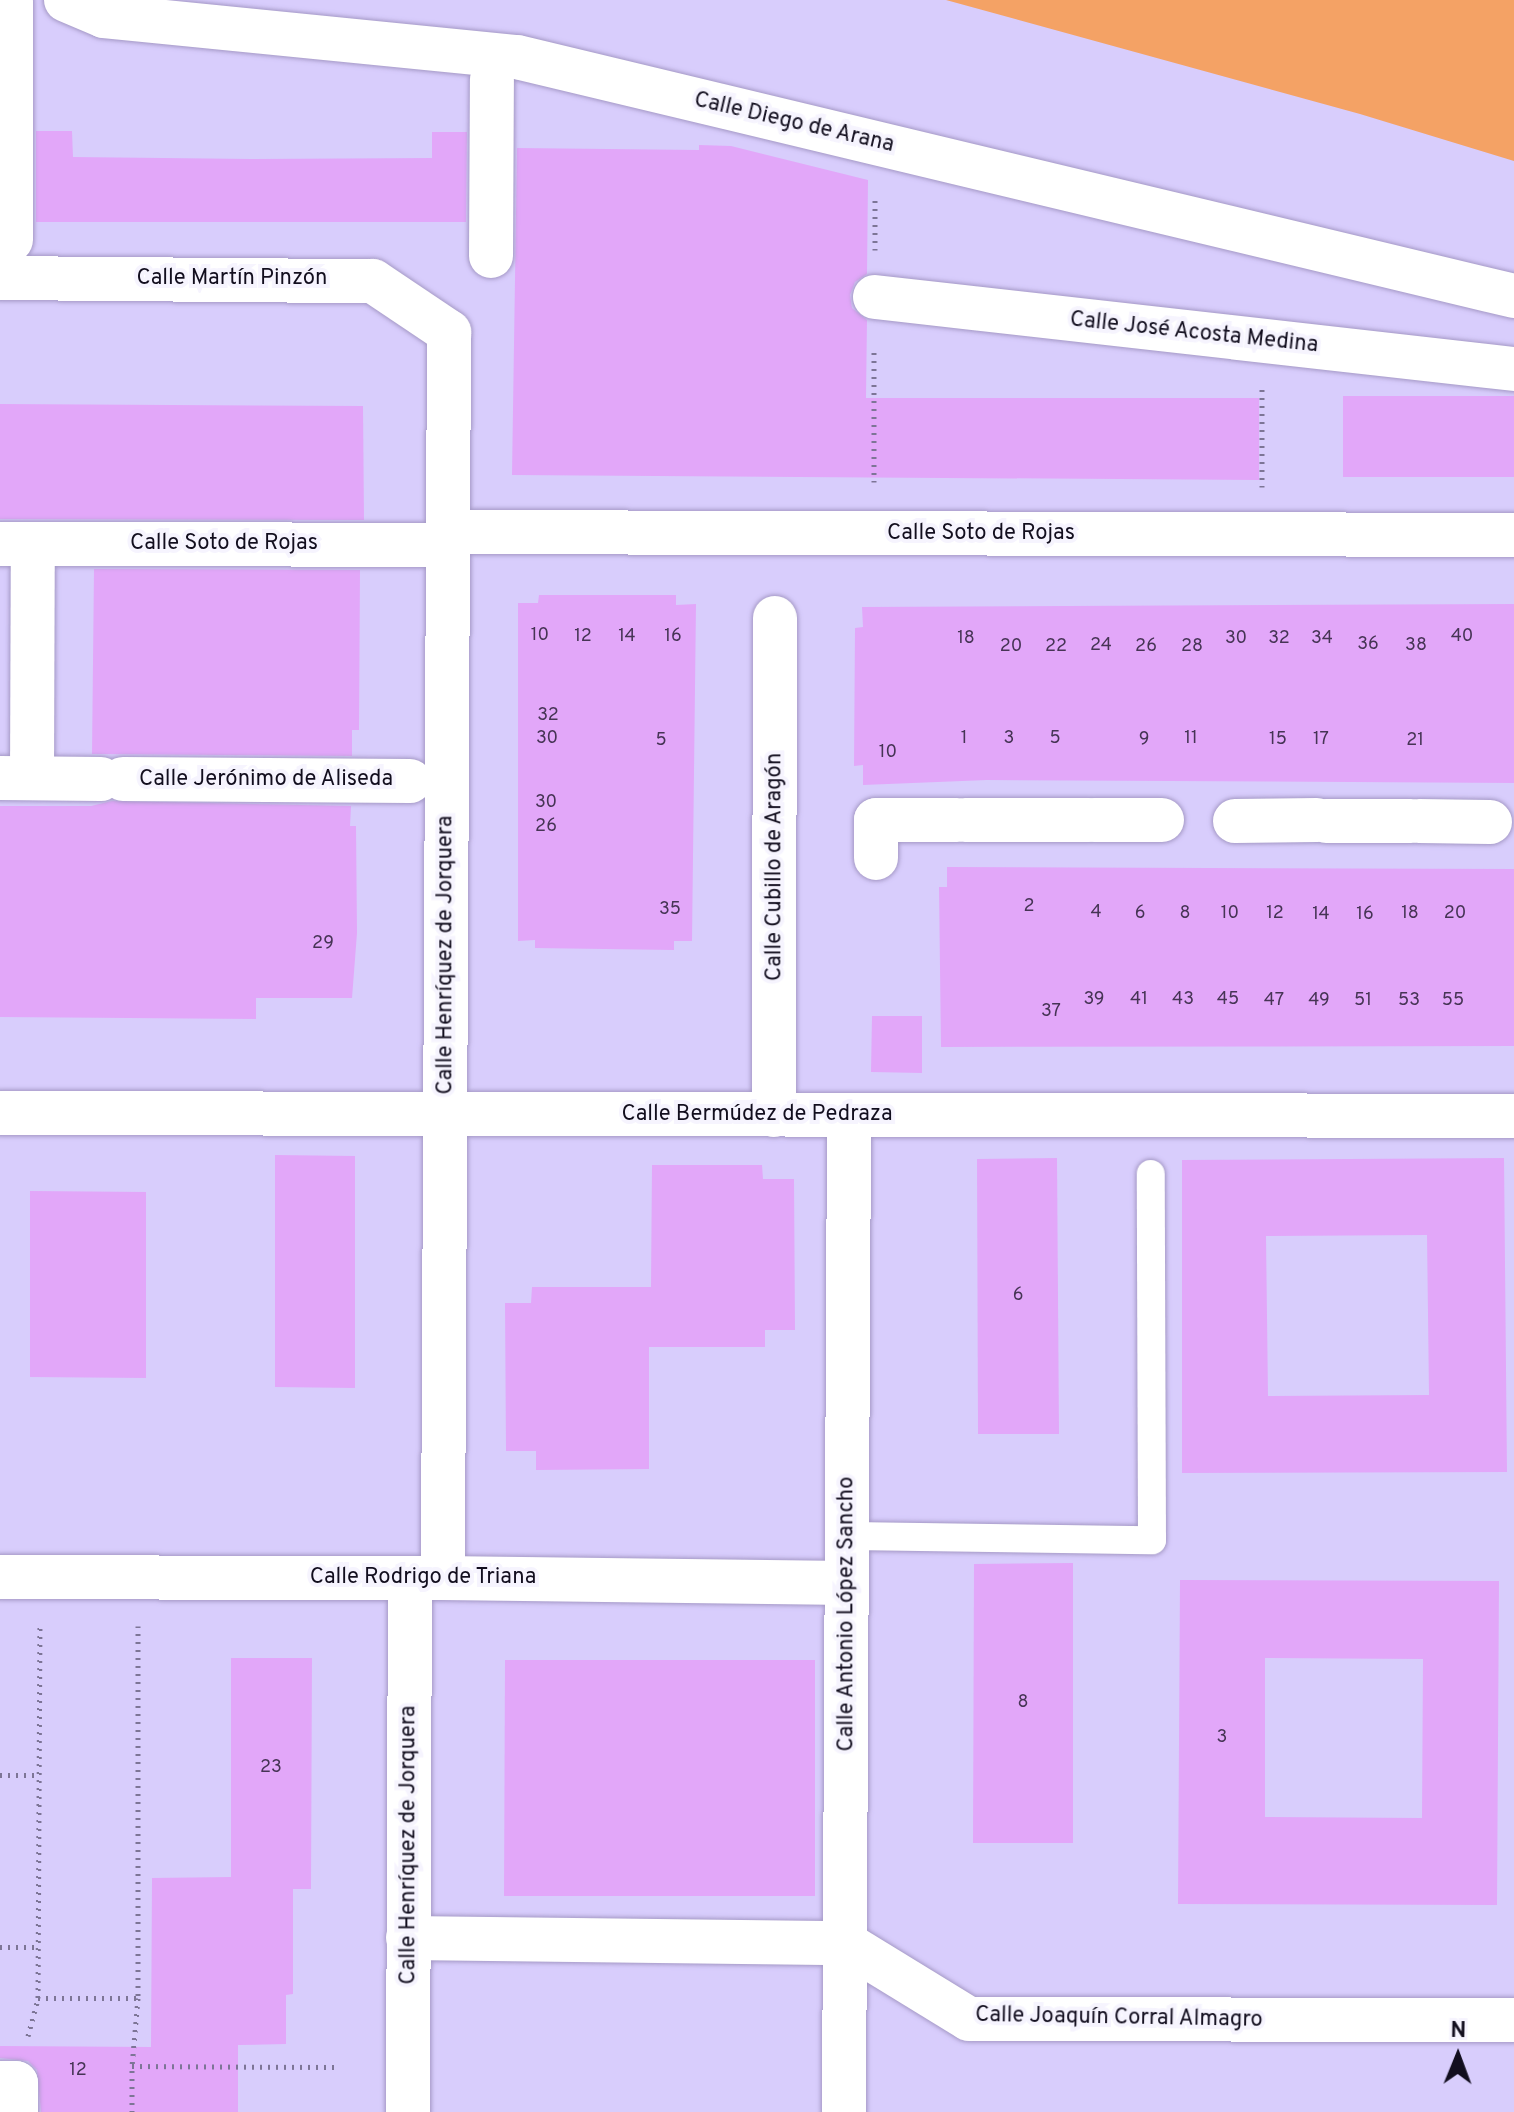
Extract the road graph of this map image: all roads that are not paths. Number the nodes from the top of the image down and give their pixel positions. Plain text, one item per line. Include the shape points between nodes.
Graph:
1 (66, 0) edge
2 (11, 1) edge
3 (492, 80) dead end
4 (491, 256) dead end
5 (6, 259) edge
6 (1514, 296) edge
7 (875, 297) dead end
8 (449, 332) joint
9 (1514, 369) edge
10 (1514, 535) edge
11 (448, 538) junction
12 (16, 544) edge
13 (775, 618) dead end
14 (16, 778) edge
15 (410, 781) dead end
16 (1500, 822) edge
17 (876, 858) dead end
18 (0, 1113) edge
19 (446, 1114) junction
20 (774, 1115) junction
21 (849, 1115) junction
22 (1514, 1116) edge
23 (1151, 1174) dead end
24 (847, 1536) junction
25 (0, 1577) edge
26 (426, 1578) junction
27 (847, 1583) junction
28 (408, 1938) junction
29 (845, 1943) junction
30 (1514, 2020) edge
31 (408, 2112) edge
32 (844, 2112) edge

1 - 6 street, Calle Diego de Arana via 104,16 517,57
2 - 5 street
3 - 4 street
5 - 8 street, Calle Martín Pinzón via 373,281
7 - 9 street, Calle José Acosta Medina
8 - 11 street, Calle Henríquez de Jorquera
10 - 11 street, Calle Soto de Rojas
11 - 12 street, Calle Soto de Rojas
11 - 19 street, Calle Henríquez de Jorquera
12 - 14 street
13 - 20 street, Calle Cubillo de Aragón
14 - 15 street, Calle Jerónimo de Aliseda
16 - 17 street via 876,820
18 - 19 street, Calle Bermúdez de Pedraza
19 - 20 street, Calle Bermúdez de Pedraza
19 - 26 street, Calle Henríquez de Jorquera
20 - 21 street, Calle Bermúdez de Pedraza
21 - 22 street, Calle Bermúdez de Pedraza
21 - 24 street, Calle Antonio López Sancho
23 - 24 lane via 1152,1540
24 - 27 street, Calle Antonio López Sancho
25 - 26 street, Calle Rodrigo de Triana
26 - 27 street, Calle Rodrigo de Triana
26 - 28 street, Calle Henríquez de Jorquera
27 - 29 street, Calle Antonio López Sancho
28 - 29 street
28 - 31 street, Calle Henríquez de Jorquera
29 - 30 street, Calle Joaquín Corral Almagro via 969,2019
29 - 32 street, Calle Antonio López Sancho

